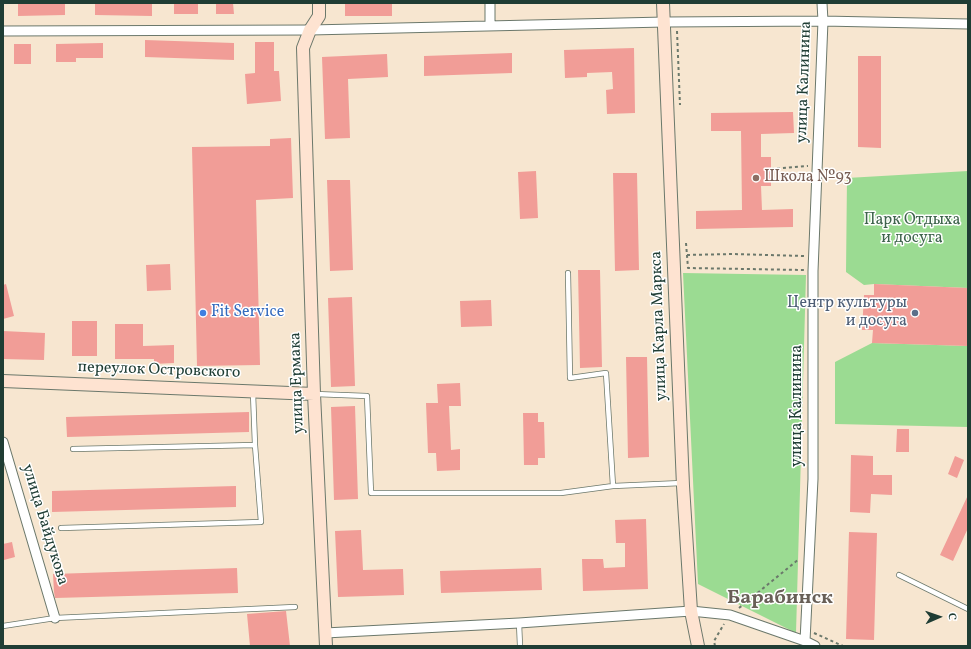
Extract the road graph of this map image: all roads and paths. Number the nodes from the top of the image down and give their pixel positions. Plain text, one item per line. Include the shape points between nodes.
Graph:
1 (319, 3) edge
2 (490, 3) edge
3 (663, 3) edge
4 (822, 3) edge
5 (823, 21) junction
6 (665, 22) junction
7 (968, 24) edge
8 (490, 25) junction
9 (310, 30) junction
10 (3, 31) edge
11 (818, 165) junction
12 (771, 169) dead end
13 (687, 255) dead end
14 (814, 256) junction
15 (688, 268) dead end
16 (813, 271) junction
17 (568, 273) dead end
18 (3, 381) edge
19 (253, 391) junction
20 (314, 394) junction
21 (3, 442) edge
22 (254, 445) junction
23 (73, 449) dead end
24 (682, 483) junction
25 (613, 486) junction
26 (61, 528) dead end
27 (810, 551) junction
28 (899, 575) dead end
29 (295, 607) dead end
30 (968, 609) edge
31 (691, 611) junction
32 (730, 615) junction
33 (55, 618) junction
34 (519, 623) junction
35 (3, 626) edge
36 (805, 630) junction
37 (325, 632) junction
38 (805, 641) junction
39 (326, 646) edge
40 (520, 646) edge
41 (698, 646) edge
42 (715, 646) edge
43 (815, 646) edge
44 (843, 646) edge

1 - 9 street, улица Ермака via 319,16
2 - 8 street
3 - 6 street, улица Карла Маркса
4 - 5 street, улица Калинина
5 - 6 street
5 - 7 street
5 - 11 street, улица Калинина
6 - 8 street
6 - 24 street, улица Карла Маркса
8 - 9 street
9 - 10 street
9 - 20 street, улица Ермака via 303,48
11 - 12 path
11 - 14 street, улица Калинина
13 - 14 path
14 - 16 street, улица Калинина
15 - 16 path
16 - 27 street, улица Калинина via 813,479
17 - 25 lane via 570,378 606,373
18 - 19 street, переулок Островского
19 - 20 street, переулок Островского
19 - 22 lane
20 - 25 lane via 367,396 371,493 561,493
20 - 37 street, улица Ермака
21 - 33 street, улица Байдукова
22 - 23 lane
22 - 26 lane via 261,522
24 - 25 lane
24 - 31 street, улица Карла Маркса
27 - 32 path
27 - 36 street, улица Калинина
28 - 30 lane
29 - 33 lane
31 - 32 street
31 - 34 street
31 - 41 street, улица Карла Маркса
32 - 38 street
32 - 42 path via 714,641
33 - 35 lane
34 - 37 street
34 - 40 lane
36 - 38 street, улица Калинина
36 - 44 path
37 - 39 street, улица Ермака
38 - 43 street

